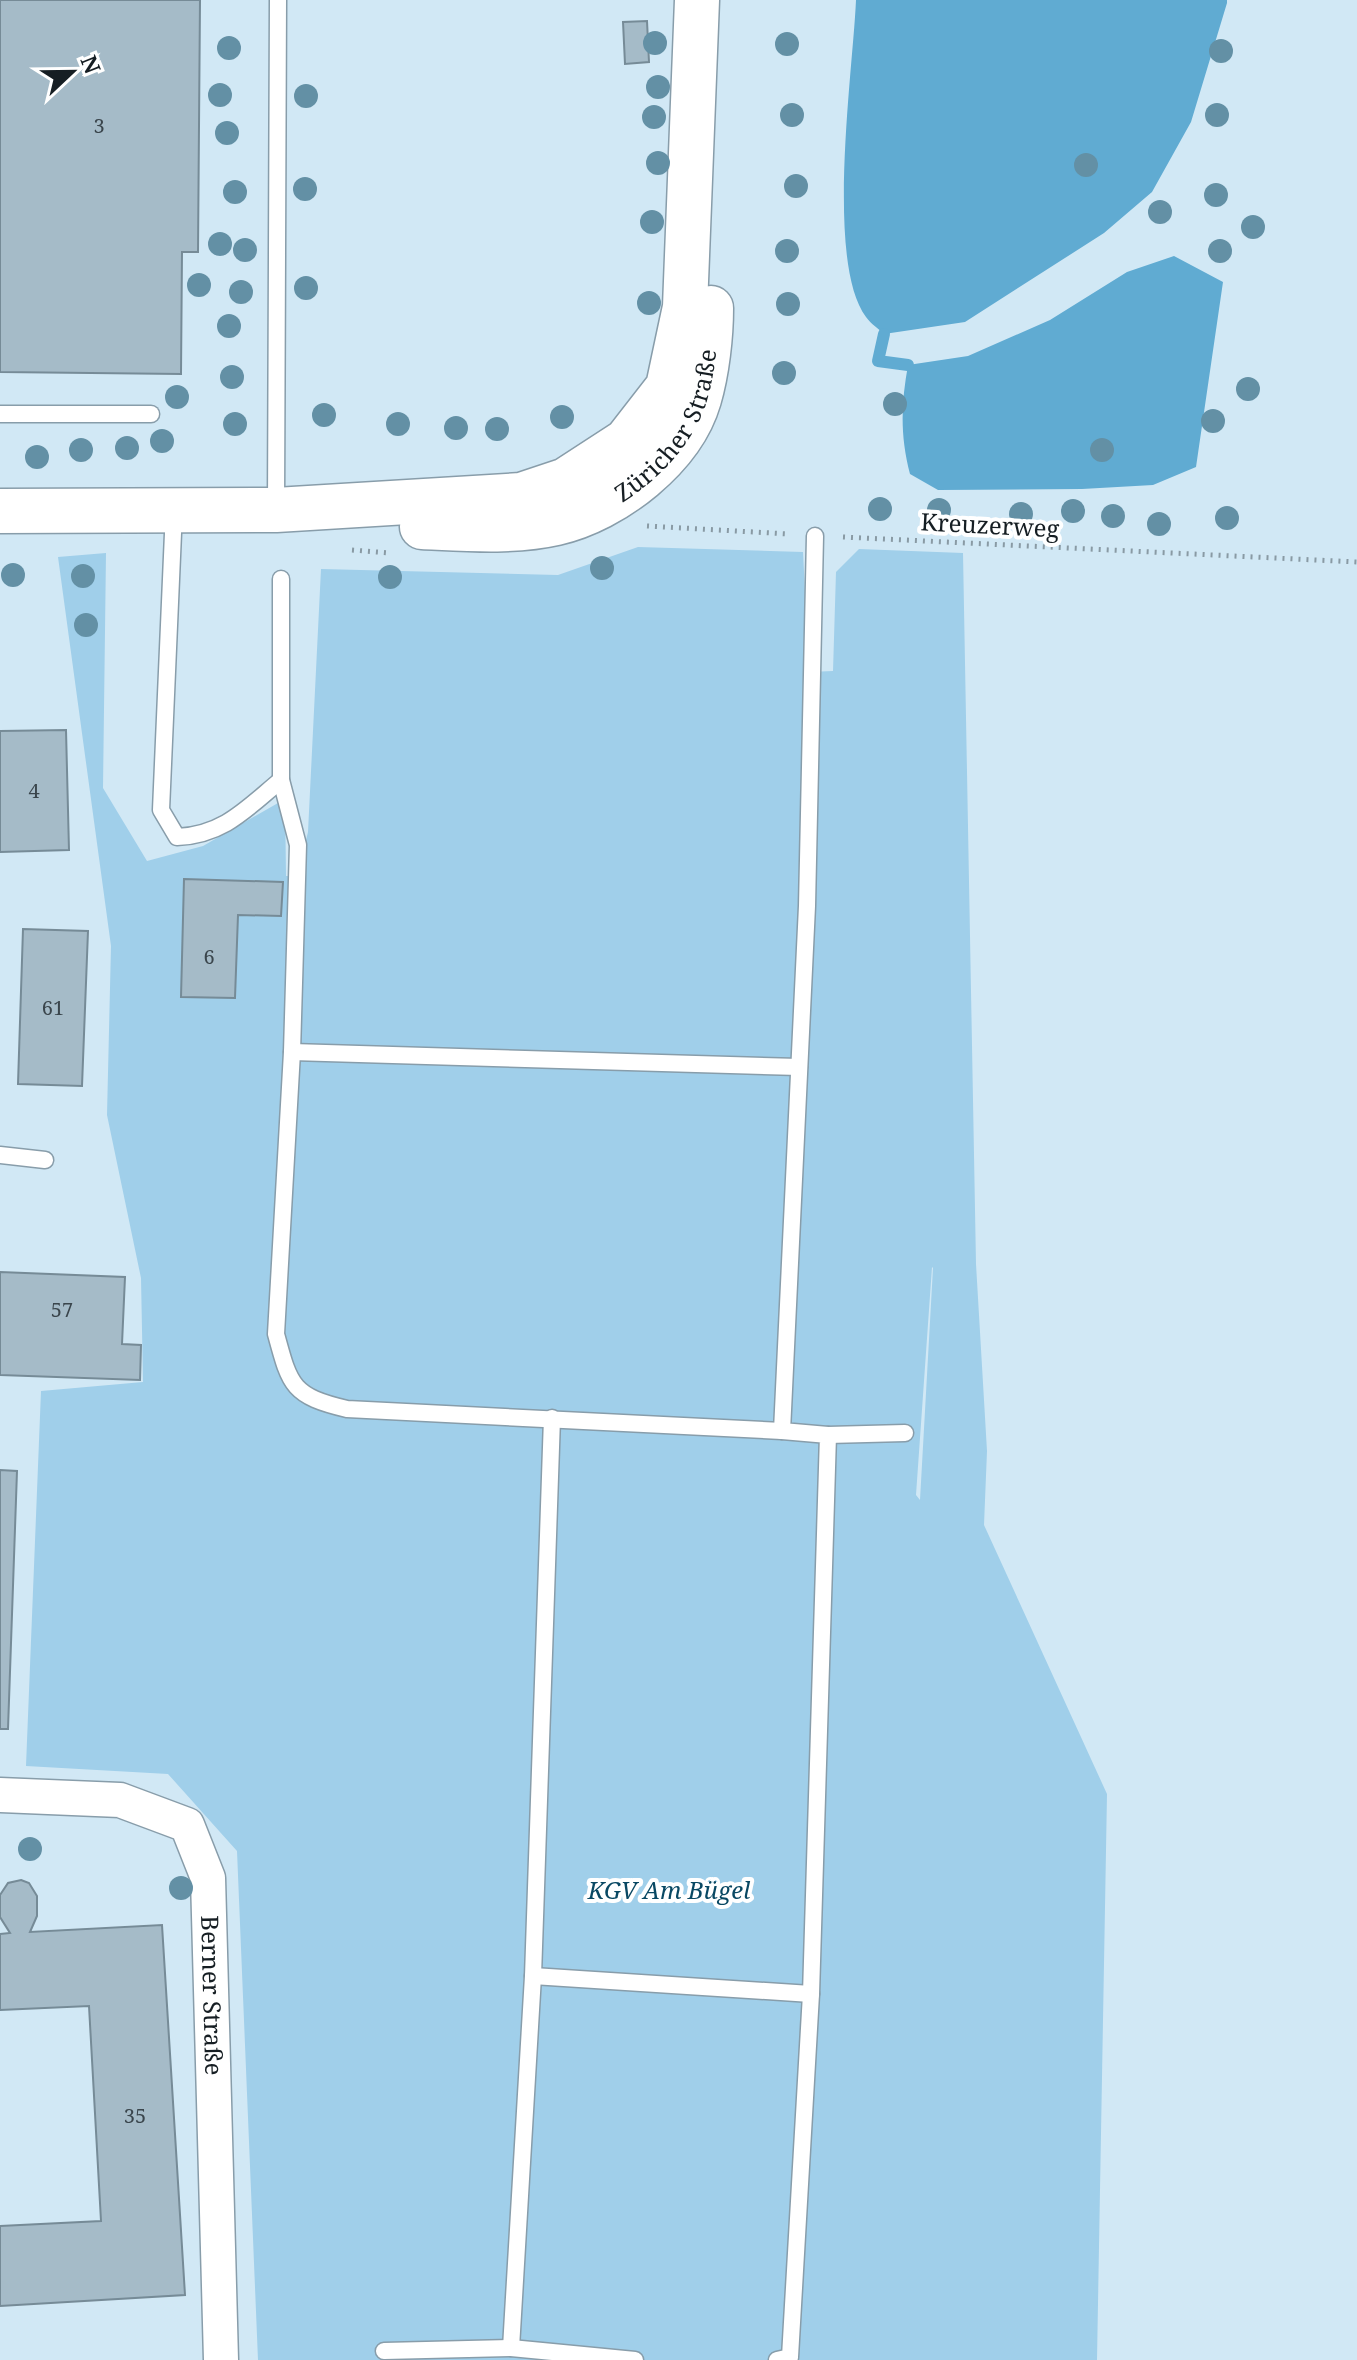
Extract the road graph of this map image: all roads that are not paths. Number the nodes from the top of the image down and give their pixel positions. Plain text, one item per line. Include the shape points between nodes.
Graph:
1 (278, 0) edge
2 (697, 0) edge
3 (717, 0) edge
4 (0, 414) edge
5 (151, 414) dead end
6 (174, 510) junction
7 (276, 510) junction
8 (0, 511) edge
9 (815, 536) road end
10 (281, 579) dead end
11 (281, 780) junction
12 (292, 1052) junction
13 (799, 1067) junction
14 (0, 1155) edge
15 (45, 1160) dead end
16 (552, 1418) junction
17 (782, 1431) junction
18 (905, 1433) dead end
19 (828, 1435) junction
20 (0, 1795) edge
21 (533, 1976) junction
22 (811, 1994) junction
23 (511, 2348) junction
24 (384, 2351) dead end
25 (221, 2360) edge
26 (635, 2360) edge
27 (777, 2360) edge

1 - 7 lane
2 - 7 street, Züricher Straße via 685,307 668,387 626,441 566,480 521,495
3 - 7 street, Züricher Straße via 711,317 699,399 672,446 612,500 558,523 497,530 394,526
4 - 5 lane
6 - 7 street, Züricher Straße
6 - 8 street, Züricher Straße
6 - 11 lane via 161,810 177,837 197,837 222,828
9 - 13 lane
10 - 11 lane
11 - 12 lane via 298,845
12 - 13 lane
12 - 16 lane via 276,1334 288,1379 312,1401 347,1409
13 - 17 lane
14 - 15 lane
16 - 17 lane
16 - 21 lane
17 - 19 lane
18 - 19 lane
19 - 22 lane
20 - 25 street, Berner Straße via 120,1800 187,1825 203,1865 208,1878
21 - 22 lane
21 - 23 lane
22 - 27 lane via 790,2357
23 - 24 lane
23 - 26 lane

